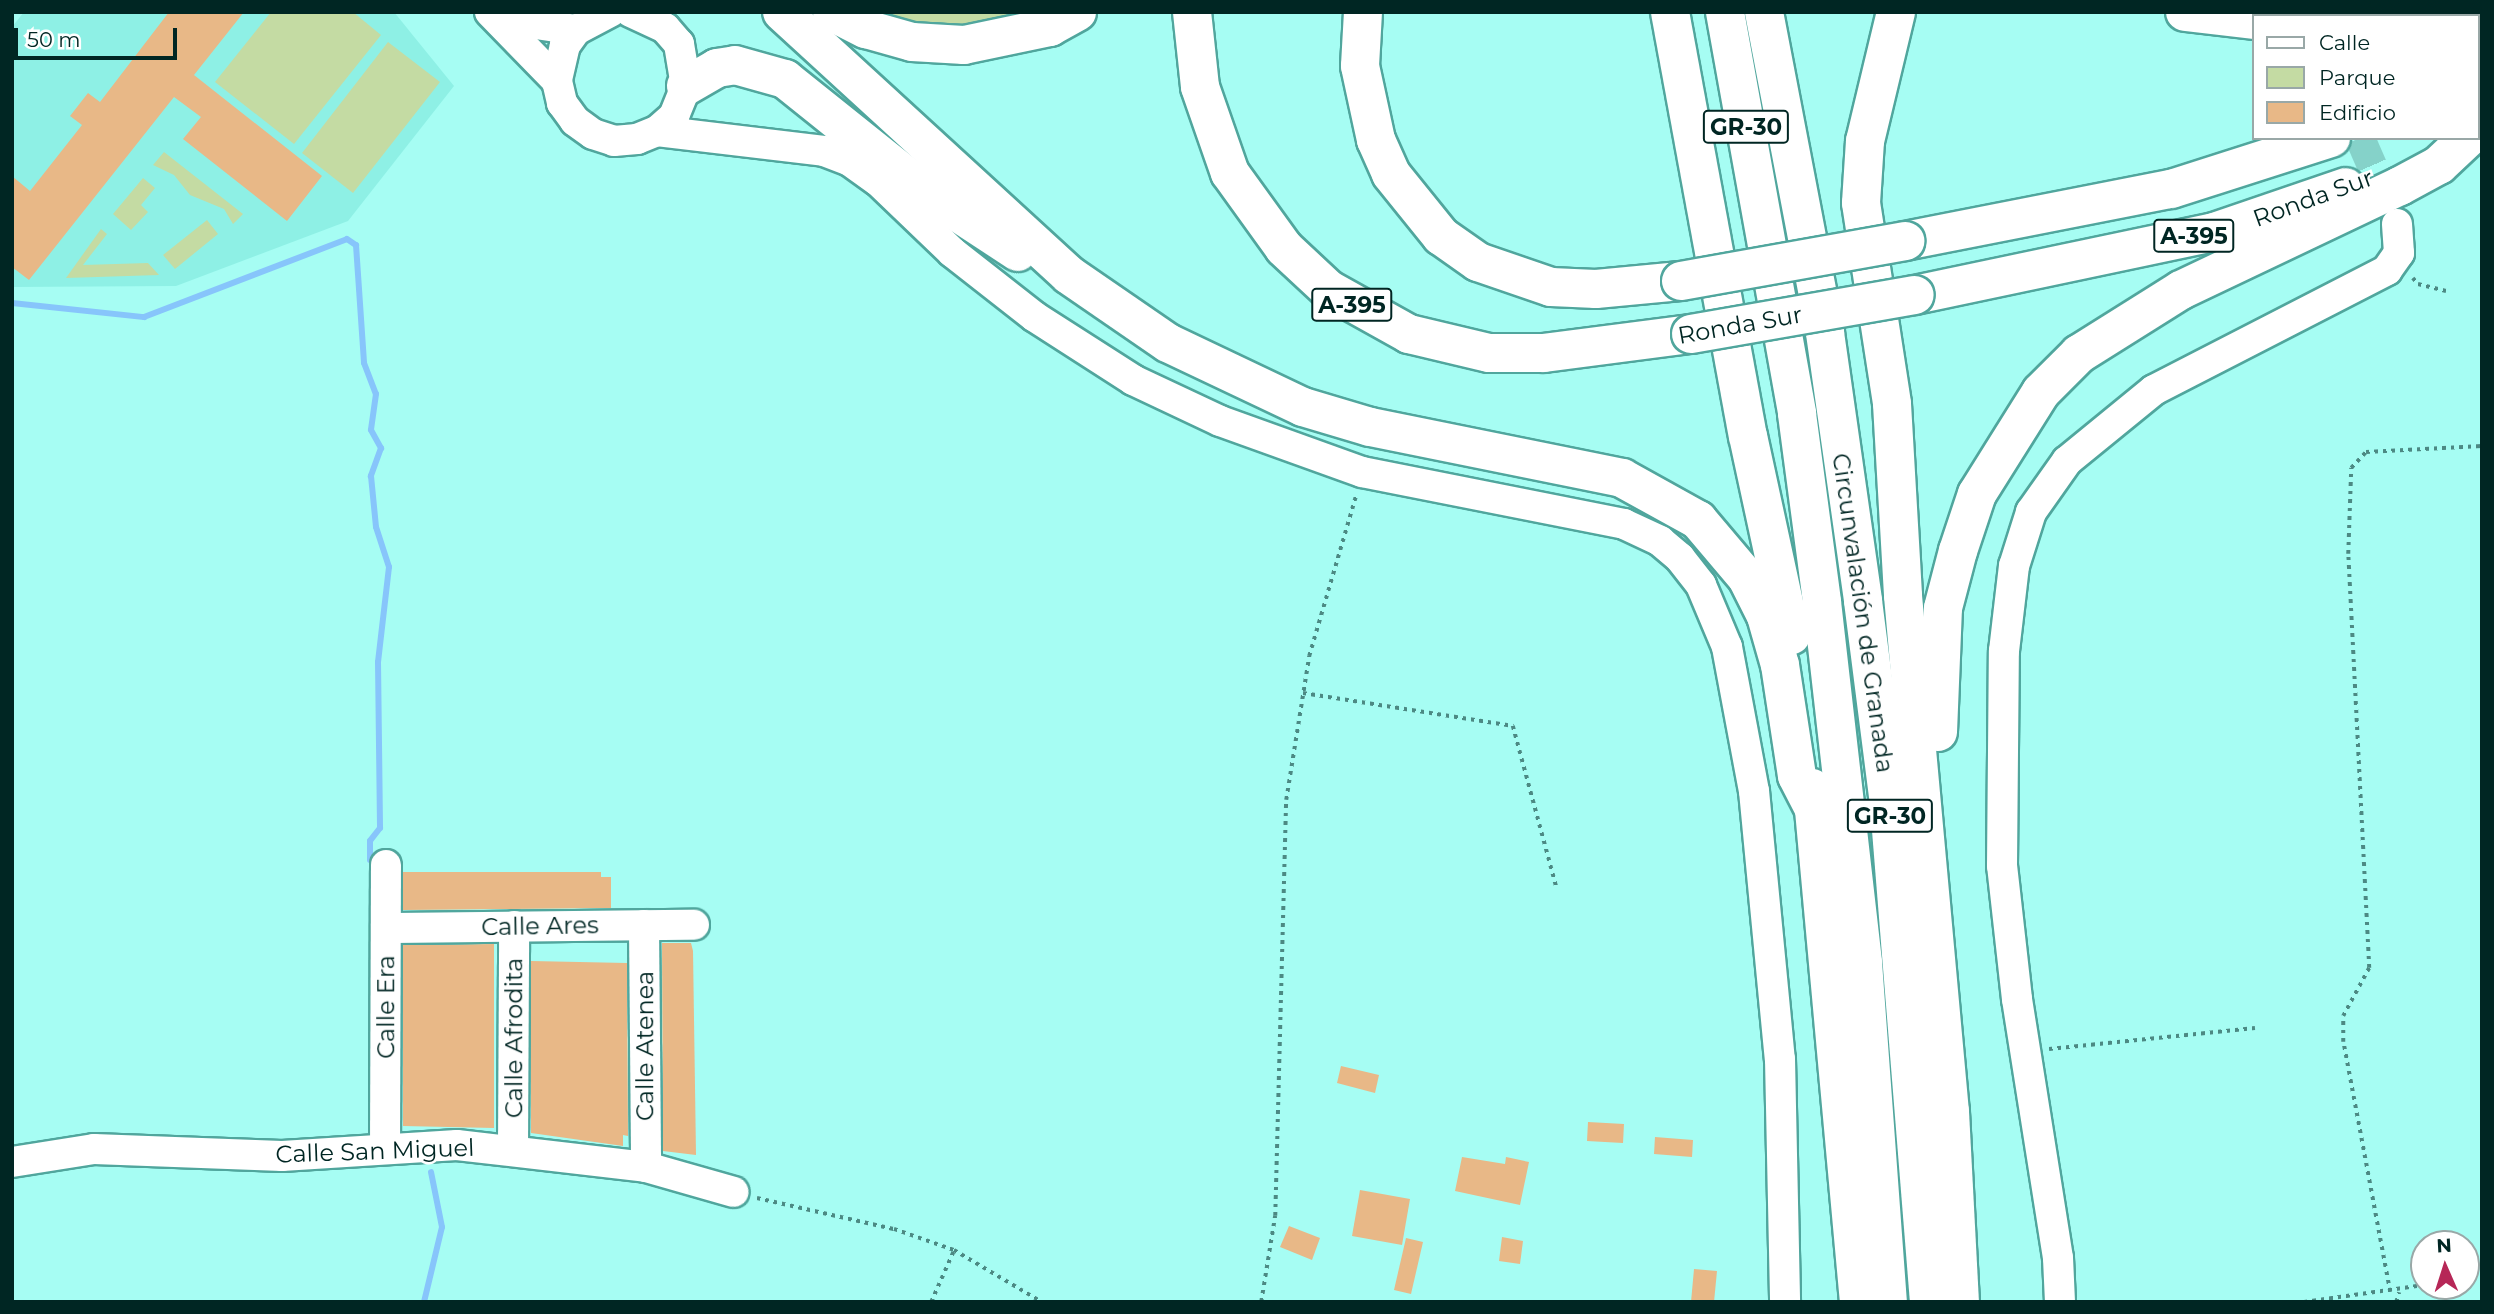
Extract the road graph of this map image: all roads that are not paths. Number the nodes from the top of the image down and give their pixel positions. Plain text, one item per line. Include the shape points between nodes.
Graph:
1 (490, 12) edge
2 (502, 12) edge
3 (782, 12) edge
4 (832, 12) edge
5 (1077, 12) edge
6 (1192, 12) edge
7 (1363, 12) edge
8 (1670, 12) edge
9 (1725, 12) edge
10 (1764, 12) edge
11 (1896, 12) edge
12 (2185, 12) edge
13 (641, 14) edge
14 (594, 18) edge
15 (2252, 20) edge
16 (557, 81) junction
17 (685, 91) junction
18 (657, 131) junction
19 (2325, 140) edge
20 (2457, 140) edge
21 (2466, 140) edge
22 (758, 144) junction
23 (2397, 224) tunnel mouth
24 (1069, 275) junction
25 (1816, 813) junction
26 (386, 865) dead end
27 (1931, 898) junction
28 (644, 925) junction
29 (694, 925) dead end
30 (514, 926) junction
31 (386, 928) junction
32 (385, 1148) junction
33 (513, 1150) junction
34 (12, 1162) edge
35 (646, 1167) junction
36 (734, 1192) road end
37 (1785, 1302) edge
38 (1859, 1302) edge
39 (1888, 1302) edge
40 (1929, 1302) edge
41 (1960, 1302) edge
42 (2060, 1302) edge

1 - 16 street
2 - 14 street via 522,22
3 - 24 highway
4 - 5 highway via 866,29 912,42 964,45 1050,27
6 - 20 highway, Ronda Sur / A-395, bridge via 1200,87 1230,173 1284,248 1328,289 1409,334 1489,353 1545,353 1691,334 1915,295 2214,232 2283,211
7 - 19 highway, bridge via 1360,66 1376,140 1391,174 1441,236 1478,262 1550,287 1596,289 1681,281 1905,241 2171,189
8 - 25 highway via 1748,436 1787,610
9 - 39 highway, Circunvalación de Granada / GR-30 via 1797,414 1828,643 1861,937
10 - 40 highway, Circunvalación de Granada / GR-30 via 1825,333 1865,615 1907,998
11 - 27 highway via 1865,141 1861,203 1892,404 1903,596
12 - 15 highway
13 - 17 street via 679,44
14 - 16 street via 565,45
16 - 18 street via 562,103 575,121 593,134 614,141
17 - 18 street via 674,116
17 - 22 street via 731,133
17 - 24 highway via 717,68 735,65 785,79 989,237
18 - 22 street
21 - 27 highway via 2439,164 2400,186 2181,290 2079,354 2041,392 1977,494 1943,608 1937,672 1939,833
22 - 37 street via 824,151 850,161 878,181 952,252 1035,317 1133,380 1220,421 1362,472 1624,524 1660,541 1701,585 1727,648 1754,791 1780,1059
23 - 42 street via 2396,262 2154,390 2067,461 2031,512 2014,566 2003,678 2002,866 2058,1258
24 - 25 highway via 1168,343 1303,407 1370,427 1622,478 1698,520 1747,578 1766,616 1785,688 1797,776
25 - 38 highway
26 - 31 street, Calle Era
27 - 41 highway
28 - 29 street, Calle Ares
28 - 30 street, Calle Ares
28 - 35 street, Calle Atenea
30 - 31 street, Calle Ares
30 - 33 street, Calle Afrodita
31 - 32 street, Calle Era
32 - 33 street, Calle San Miguel via 457,1145
32 - 34 street, Calle San Miguel via 282,1156 93,1149
33 - 35 street, Calle San Miguel
35 - 36 street, Calle San Miguel

